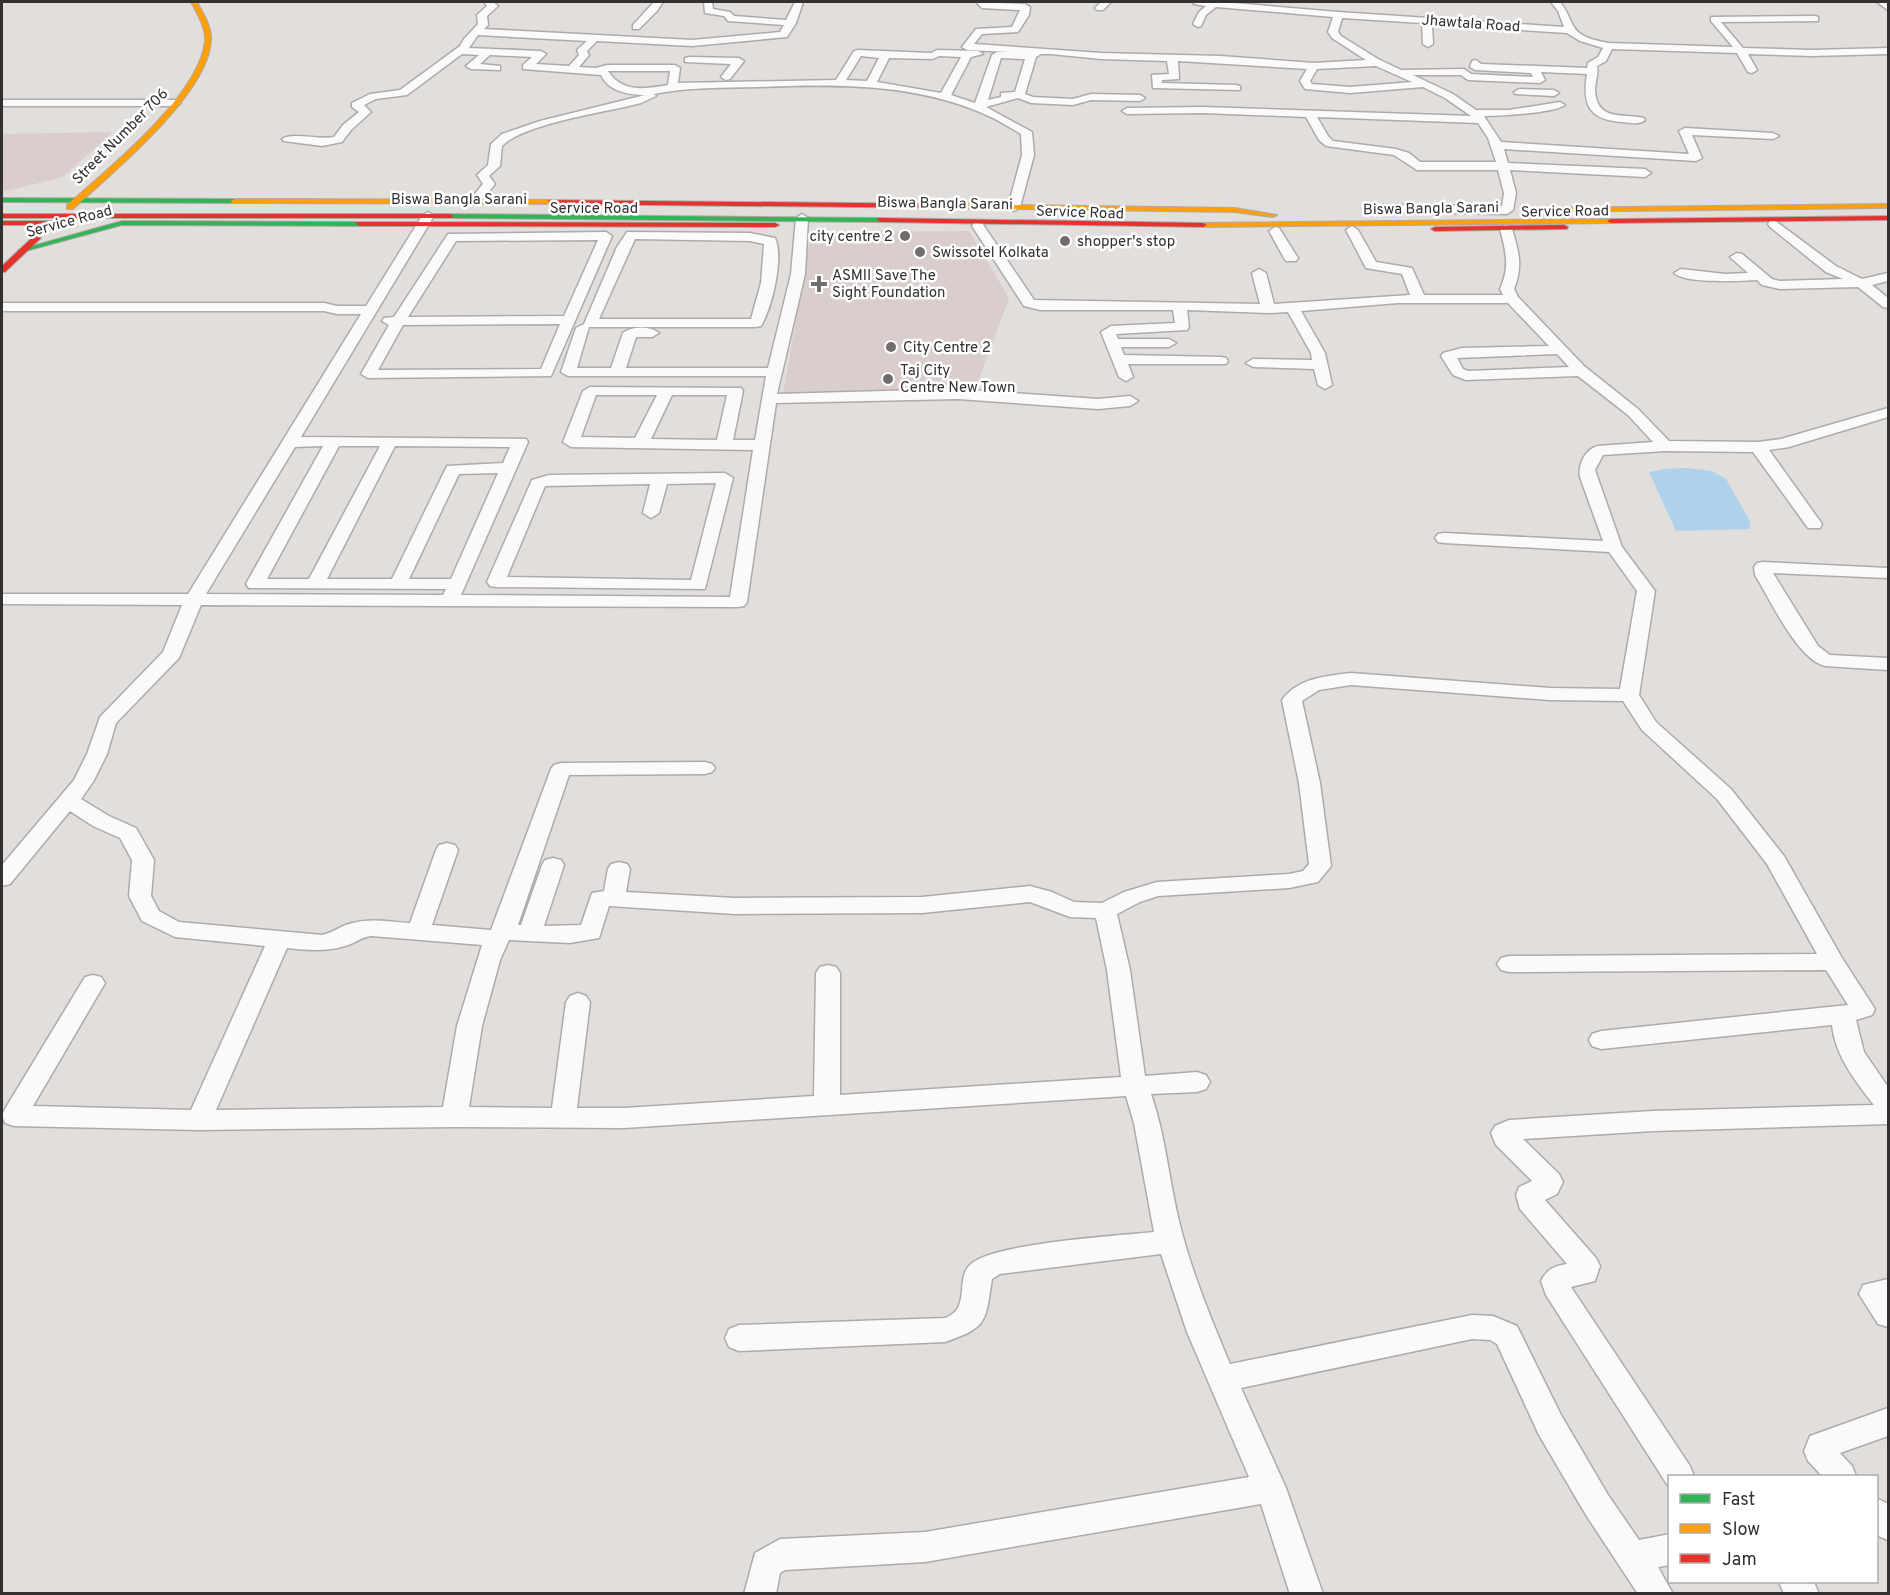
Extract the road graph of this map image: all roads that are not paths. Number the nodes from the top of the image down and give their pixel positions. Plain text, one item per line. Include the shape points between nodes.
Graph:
1 (194, 2) edge
2 (488, 2) edge
3 (657, 2) edge
4 (708, 2) edge
5 (799, 2) edge
6 (980, 2) edge
7 (1197, 2) edge
8 (1556, 2) edge
9 (1882, 2) edge
10 (1215, 3) junction
11 (1888, 6) edge
12 (969, 12) dead end
13 (1482, 14) dead end
14 (1492, 14) dead end
15 (1024, 15) junction
16 (1338, 15) junction
17 (1815, 19) dead end
18 (1427, 20) junction
19 (791, 23) junction
20 (1198, 24) dead end
21 (636, 27) dead end
22 (1570, 30) junction
23 (476, 32) junction
24 (594, 39) junction
25 (1857, 43) dead end
26 (901, 44) dead end
27 (1428, 44) dead end
28 (1609, 46) junction
29 (967, 50) junction
30 (460, 51) junction
31 (1741, 51) junction
32 (1888, 51) edge
33 (488, 52) junction
34 (647, 52) dead end
35 (668, 52) dead end
36 (1872, 52) junction
37 (1035, 54) junction
38 (885, 55) junction
39 (997, 55) junction
40 (920, 56) junction
41 (1172, 58) junction
42 (689, 60) dead end
43 (1374, 63) junction
44 (1476, 63) dead end
45 (915, 66) dead end
46 (1314, 66) junction
47 (496, 68) dead end
48 (1542, 69) dead end
49 (576, 70) junction
50 (1752, 70) dead end
51 (598, 71) junction
52 (1593, 71) junction
53 (1395, 72) junction
54 (1233, 75) dead end
55 (726, 77) junction
56 (812, 84) junction
57 (839, 84) junction
58 (871, 84) junction
59 (1425, 84) junction
60 (673, 85) junction
61 (739, 85) junction
62 (1199, 87) junction
63 (1236, 88) junction
64 (654, 90) junction
65 (168, 91) dead end
66 (1438, 91) junction
67 (1468, 92) dead end
68 (1511, 92) dead end
69 (1554, 93) dead end
70 (945, 96) junction
71 (1019, 96) junction
72 (1140, 98) dead end
73 (982, 102) junction
74 (2, 103) edge
75 (1560, 105) dead end
76 (173, 107) junction
77 (2, 109) edge
78 (147, 110) junction
79 (1202, 110) junction
80 (1127, 111) dead end
81 (1255, 112) junction
82 (1310, 115) junction
83 (1478, 117) junction
84 (1640, 120) dead end
85 (1773, 136) dead end
86 (288, 139) dead end
87 (1497, 145) junction
88 (1696, 158) junction
89 (1503, 166) junction
90 (1616, 171) junction
91 (1700, 171) dead end
92 (1645, 173) dead end
93 (99, 179) junction
94 (66, 185) dead end
95 (1624, 186) dead end
96 (43, 187) dead end
97 (482, 193) junction
98 (2, 198) edge
99 (135, 201) junction
100 (46, 203) junction
101 (2, 206) edge
102 (1014, 207) junction
103 (1888, 208) edge
104 (1383, 209) dead end
105 (66, 211) junction
106 (1273, 215) junction
107 (2, 216) edge
108 (1888, 218) edge
109 (1506, 219) junction
110 (27, 220) junction
111 (425, 220) junction
112 (801, 221) junction
113 (2, 223) edge
114 (122, 223) junction
115 (1774, 224) junction
116 (1888, 224) edge
117 (978, 226) junction
118 (1352, 230) junction
119 (1275, 231) junction
120 (9, 237) dead end
121 (22, 250) junction
122 (1737, 257) dead end
123 (1291, 258) dead end
124 (2, 270) edge
125 (1259, 273) dead end
126 (1681, 273) dead end
127 (1759, 276) junction
128 (768, 277) junction
129 (797, 277) junction
130 (1888, 277) edge
131 (1861, 284) junction
132 (1419, 299) junction
133 (1512, 299) junction
134 (1888, 304) edge
135 (1180, 306) junction
136 (2, 307) edge
137 (1293, 308) junction
138 (1268, 309) junction
139 (368, 316) junction
140 (568, 320) junction
141 (398, 321) junction
142 (583, 328) dead end
143 (678, 333) dead end
144 (1112, 343) junction
145 (1169, 343) dead end
146 (1560, 351) junction
147 (1118, 359) junction
148 (1221, 361) dead end
149 (1253, 363) dead end
150 (1320, 366) junction
151 (1582, 371) junction
152 (617, 372) junction
153 (774, 372) junction
154 (1126, 377) dead end
155 (1325, 385) dead end
156 (666, 392) junction
157 (768, 399) junction
158 (1130, 401) dead end
159 (1888, 412) edge
160 (334, 441) junction
161 (390, 441) junction
162 (291, 442) junction
163 (641, 443) junction
164 (724, 445) junction
165 (760, 445) junction
166 (1665, 446) junction
167 (1758, 447) junction
168 (508, 468) junction
169 (660, 478) junction
170 (651, 513) dead end
171 (715, 520) junction
172 (750, 521) junction
173 (1814, 524) dead end
174 (1444, 538) dead end
175 (1614, 547) junction
176 (1888, 573) edge
177 (316, 583) junction
178 (398, 584) junction
179 (454, 592) junction
180 (2, 599) edge
181 (194, 599) junction
182 (1887, 666) edge
183 (1629, 695) junction
184 (705, 768) dead end
185 (68, 800) junction
186 (447, 850) dead end
187 (553, 865) dead end
188 (619, 869) dead end
189 (2, 879) edge
190 (614, 899) junction
191 (1105, 911) junction
192 (417, 933) junction
193 (530, 933) junction
194 (500, 935) junction
195 (279, 939) junction
196 (1833, 962) junction
197 (1509, 964) dead end
198 (828, 973) dead end
199 (93, 983) dead end
200 (578, 1002) dead end
201 (1844, 1015) junction
202 (1601, 1040) dead end
203 (1197, 1082) dead end
204 (1135, 1086) junction
205 (1887, 1103) edge
206 (827, 1106) junction
207 (455, 1117) junction
208 (562, 1118) junction
209 (199, 1120) junction
210 (1170, 1242) junction
211 (1888, 1291) edge
212 (1888, 1315) edge
213 (739, 1338) dead end
214 (1223, 1379) junction
215 (1888, 1422) edge
216 (1678, 1475) edge
217 (1840, 1475) edge
218 (1270, 1488) junction
219 (1668, 1549) edge
220 (1633, 1557) junction
221 (760, 1593) edge
222 (1307, 1593) edge
223 (1657, 1593) edge

1 - 76 street, Street Number 706 via 208,24 206,56 194,83
2 - 23 street via 492,7 482,15 483,25
3 - 21 street
4 - 19 street via 708,10 727,14 732,20
5 - 19 street
6 - 15 street via 1025,7
7 - 10 street, Jhawtala Road
8 - 22 street
9 - 11 street
10 - 16 street, Jhawtala Road
10 - 20 street via 1202,14
12 - 15 street
13 - 14 street
15 - 29 street via 1016,30 980,31
16 - 18 street, Jhawtala Road
16 - 43 street via 1335,36
17 - 31 street via 1714,19
18 - 22 street, Jhawtala Road
18 - 27 street
19 - 24 street via 784,35 734,41
22 - 28 street, Jhawtala Road via 1594,44
23 - 24 street
23 - 30 street
24 - 49 street via 582,50 589,53 572,68
25 - 36 street
26 - 29 street
28 - 31 street, Jhawtala Road
28 - 52 street via 1602,59 1592,65
29 - 37 street
29 - 39 street
29 - 40 street
29 - 70 street
30 - 33 street
30 - 86 street via 403,93 374,96 356,105 366,112 344,128 336,142
31 - 36 street, Jhawtala Road via 1784,56
31 - 50 street
32 - 36 street, Jhawtala Road
33 - 47 street via 471,66
33 - 49 street via 541,54 527,67
34 - 35 street
37 - 39 street
37 - 41 street
37 - 71 street
38 - 40 street
38 - 57 street via 858,53
38 - 58 street
39 - 73 street
40 - 45 street
41 - 46 street
41 - 62 street via 1175,77 1156,77 1156,86
42 - 55 street via 739,61
43 - 46 street
43 - 53 street
44 - 53 street via 1475,67 1535,70 1540,80 1468,77 1464,72
46 - 59 street via 1305,81 1309,87 1356,89
48 - 52 street
49 - 51 street
51 - 60 street via 675,68
51 - 64 street via 606,74 610,83 629,91
52 - 84 street via 1591,103 1597,113
53 - 59 street
54 - 63 street
55 - 56 street
55 - 61 street
56 - 57 street
56 - 61 street
57 - 58 street
58 - 70 street via 907,82
59 - 66 street
60 - 61 street
60 - 64 street
62 - 63 street
62 - 79 street
63 - 81 street via 1250,95 1257,107
64 - 97 street via 648,98 530,128 503,139 497,144 494,166 483,175 490,182
65 - 78 street, Street Number 706
66 - 67 street
66 - 83 street
68 - 69 street
70 - 73 street
71 - 72 street via 1073,102 1091,97
71 - 73 street
73 - 102 street via 1026,132 1028,155
74 - 78 street
75 - 83 street
76 - 78 street
76 - 93 street, Street Number 706
77 - 78 street
79 - 80 street
79 - 81 street
81 - 82 street
82 - 83 street
82 - 89 street via 1330,144 1396,152 1418,166
83 - 87 street
85 - 88 street via 1685,131
87 - 88 street
87 - 89 street
88 - 91 street
89 - 90 street
89 - 109 street via 1510,196
90 - 92 street
90 - 95 street
93 - 99 street
93 - 105 street, Street Number 706
94 - 100 street, Street Number 706
96 - 98 street
97 - 99 street
97 - 102 street
98 - 100 street
99 - 105 street
100 - 101 street, Biswa Bangla Sarani
100 - 105 street, Biswa Bangla Sarani
100 - 110 street, Street Number 706
102 - 106 street via 1234,210
103 - 109 street, Biswa Bangla Sarani via 1752,208
104 - 109 street
105 - 106 street, Biswa Bangla Sarani via 386,205
105 - 110 street, Biswa Bangla Sarani
105 - 111 street, Biswa Bangla Sarani
105 - 114 street
105 - 121 street, Street Number 706
106 - 109 street, Biswa Bangla Sarani
107 - 110 street, Biswa Bangla Sarani
108 - 109 street, Biswa Bangla Sarani
109 - 112 street, Biswa Bangla Sarani via 1241,226
109 - 115 street, Service Road
109 - 118 street, Service Road
109 - 133 street via 1515,253 1508,289
110 - 113 street
110 - 120 street, Street Number 706
111 - 112 street, Biswa Bangla Sarani
111 - 114 street, Service Road
111 - 139 street
112 - 117 street, Service Road
112 - 129 street
114 - 121 street, Service Road
115 - 116 street, Service Road
115 - 131 street via 1831,269
117 - 119 street, Service Road
117 - 135 street via 1034,305
118 - 119 street, Service Road
118 - 132 street via 1371,264 1407,272
119 - 123 street
121 - 124 street, Street Number 706
122 - 127 street
125 - 138 street
126 - 127 street via 1725,278
127 - 131 street via 1780,285
128 - 128 street via 756,323 590,323 622,247 631,235 750,237 770,242
128 - 129 street
129 - 153 street
130 - 131 street
131 - 134 street
132 - 133 street
132 - 137 street
133 - 146 street
135 - 138 street
135 - 144 street via 1182,327 1111,330 1108,332
136 - 139 street via 324,307
137 - 138 street
137 - 150 street via 1318,353
139 - 141 street
139 - 162 street
140 - 141 street
140 - 141 street via 546,373 368,374
140 - 141 street via 606,236 452,237
142 - 152 street via 568,372
143 - 152 street via 630,333
144 - 145 street
144 - 147 street
146 - 151 street
146 - 151 street via 1462,352 1448,356 1458,372 1466,376
147 - 148 street
147 - 154 street
149 - 150 street
150 - 155 street
151 - 166 street via 1633,412
152 - 153 street
153 - 157 street
156 - 163 street
156 - 163 street via 590,391 571,442
156 - 164 street via 736,391
157 - 158 street via 958,393 1085,403
157 - 165 street
159 - 167 street via 1782,444
160 - 161 street
160 - 162 street
160 - 177 street via 255,584
161 - 168 street via 520,442
161 - 177 street
162 - 181 street
163 - 164 street
164 - 165 street
165 - 172 street
166 - 167 street
166 - 175 street via 1606,449 1593,456 1588,477
167 - 173 street
168 - 178 street via 453,469
168 - 179 street
169 - 170 street
169 - 171 street via 725,477
169 - 171 street via 538,483 496,582 699,585
171 - 172 street
172 - 179 street via 738,602
174 - 175 street
175 - 183 street via 1646,591
176 - 182 street via 1763,567 1764,575 1811,650 1825,660
177 - 178 street
178 - 179 street
179 - 181 street
180 - 181 street
181 - 185 street via 172,654 107,721 98,754
183 - 191 street via 1550,694 1351,679 1302,689 1292,700 1305,752 1320,866 1310,877 1289,881 1157,889
183 - 196 street via 1649,726 1724,794 1744,819 1776,861
184 - 194 street via 561,769
185 - 189 street
185 - 195 street via 128,834 143,860 140,896 150,916 175,929
186 - 192 street
187 - 193 street
188 - 190 street
190 - 191 street via 735,906 922,905 1030,894 1070,909
190 - 193 street via 600,898 591,932
191 - 204 street via 1120,973
192 - 194 street
192 - 195 street via 372,928 354,930 342,939 322,943
193 - 194 street
194 - 207 street via 482,975 458,1081
195 - 209 street
196 - 197 street
196 - 201 street via 1863,1009
198 - 206 street
199 - 209 street via 14,1116
200 - 208 street
201 - 202 street
201 - 205 street via 1843,1030 1851,1053
203 - 204 street
204 - 206 street
204 - 210 street via 1146,1118
205 - 216 street via 1504,1133 1550,1182 1529,1195 1530,1201 1586,1266 1586,1273 1559,1277 1556,1287
206 - 208 street via 624,1119
207 - 208 street
207 - 209 street
210 - 213 street via 993,1264 979,1273 972,1313 964,1323 945,1330
210 - 214 street via 1195,1316
211 - 212 street via 1873,1294
214 - 218 street
214 - 220 street via 1472,1327 1493,1328 1507,1335 1550,1425
215 - 217 street via 1821,1446 1819,1452
218 - 221 street via 925,1547 780,1555 766,1564
218 - 222 street
219 - 220 street
220 - 223 street

